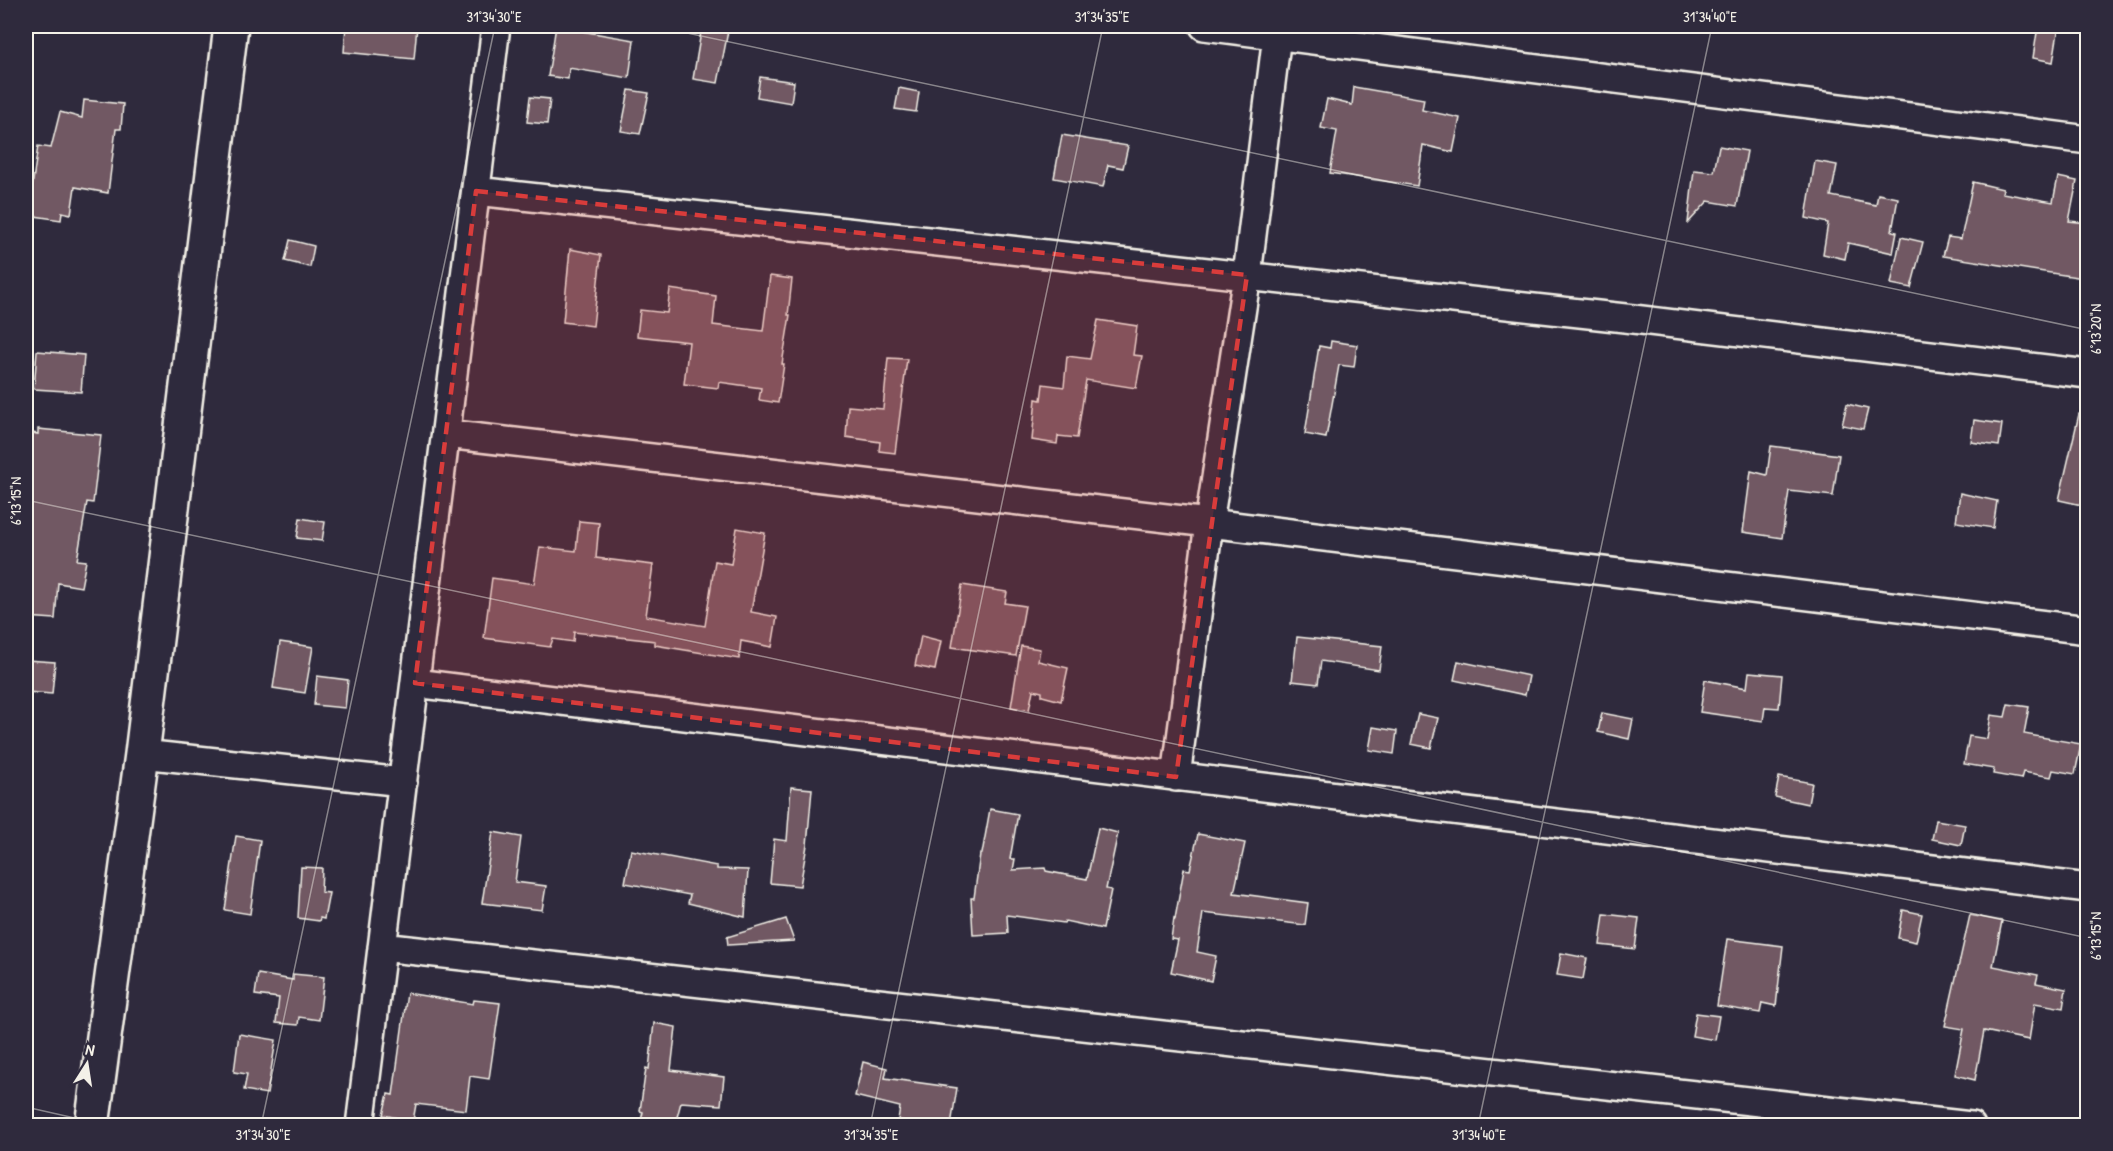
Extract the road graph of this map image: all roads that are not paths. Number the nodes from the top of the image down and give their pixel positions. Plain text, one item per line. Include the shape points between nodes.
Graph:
1 (231, 26) edge
2 (496, 26) edge
3 (1204, 26) edge
4 (1277, 35) junction
5 (2088, 140) edge
6 (476, 191) junction
7 (1247, 275) junction
8 (2088, 374) edge
9 (446, 434) junction
10 (1209, 523) junction
11 (2088, 630) edge
12 (415, 683) junction
13 (142, 754) junction
14 (1176, 777) junction
15 (403, 782) junction
16 (2088, 888) edge
17 (382, 947) junction
18 (92, 1125) edge
19 (360, 1125) edge
20 (1971, 1125) edge

1 - 13 street
2 - 6 street
3 - 4 street
4 - 5 street
4 - 7 street
6 - 7 street
6 - 9 street
7 - 8 street
7 - 10 street
9 - 10 street
9 - 12 street
10 - 11 street
10 - 14 street
12 - 14 street
12 - 15 street
13 - 15 street
13 - 18 street
14 - 16 street
15 - 17 street
17 - 19 street
17 - 20 street

